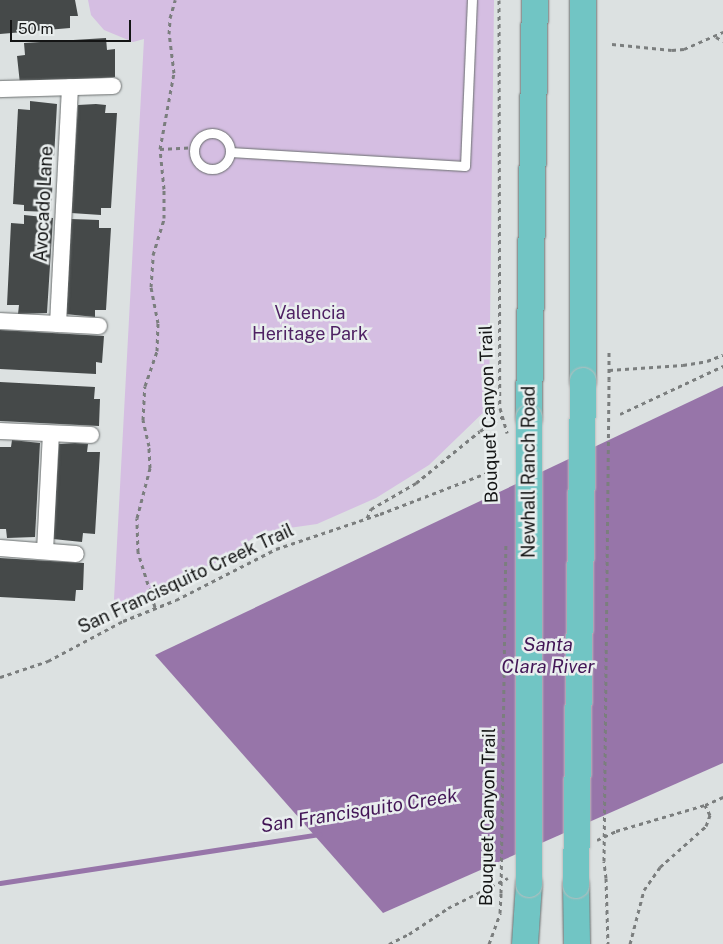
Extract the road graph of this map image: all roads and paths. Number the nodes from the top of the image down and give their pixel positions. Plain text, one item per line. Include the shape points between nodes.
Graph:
1 (175, 0) edge
2 (472, 0) edge
3 (498, 0) edge
4 (535, 0) edge
5 (583, 0) edge
6 (723, 32) edge
7 (716, 37) junction
8 (723, 40) edge
9 (612, 44) dead end
10 (112, 86) dead end
11 (70, 87) junction
12 (0, 88) edge
13 (194, 147) junction
14 (160, 149) junction
15 (230, 152) junction
16 (0, 321) edge
17 (58, 324) junction
18 (100, 326) dead end
19 (609, 351) dead end
20 (723, 355) edge
21 (723, 366) edge
22 (609, 370) junction
23 (596, 380) junction
24 (620, 414) dead end
25 (502, 417) junction
26 (0, 431) edge
27 (52, 434) junction
28 (91, 435) dead end
29 (508, 440) dead end
30 (497, 469) dead end
31 (367, 519) junction
32 (506, 538) dead end
33 (0, 548) edge
34 (46, 551) junction
35 (76, 554) dead end
36 (155, 607) junction
37 (0, 677) edge
38 (723, 797) edge
39 (705, 805) junction
40 (590, 843) dead end
41 (520, 880) junction
42 (389, 944) edge
43 (488, 944) edge
44 (525, 944) edge
45 (578, 944) edge
46 (608, 944) edge
47 (630, 944) edge

1 - 14 path via 169,34 174,79
2 - 15 lane via 465,166
3 - 25 path, Bouquet Canyon Trail
4 - 41 main road, Newhall Ranch Road, bridge
5 - 23 main road
6 - 7 path
7 - 8 path
7 - 9 path via 672,50
10 - 11 street
11 - 12 street
11 - 17 street, Avocado Lane
13 - 14 path
13 - 15 lane via 201,136 214,133 226,140
13 - 15 lane via 197,162 211,169 226,163
14 - 36 path via 164,218 153,255 151,287 158,323 157,342 145,386 143,420 150,468 136,518 138,552
16 - 17 street
17 - 18 street
19 - 22 path
20 - 22 path via 683,365
21 - 24 path
22 - 23 path
23 - 45 main road, bridge via 576,885
23 - 46 path, bridge
25 - 29 path, Bouquet Canyon Trail
25 - 31 path via 416,483 371,509
26 - 27 street
27 - 28 street
27 - 34 street
30 - 31 path, San Francisquito Creek Trail
31 - 36 path, San Francisquito Creek Trail via 276,549 176,600
32 - 43 path, Bouquet Canyon Trail, bridge via 501,892 500,912
33 - 34 street
34 - 35 street
36 - 37 path, San Francisquito Creek Trail via 48,661
38 - 39 path
39 - 40 path via 616,831
39 - 47 path via 710,815 706,826 660,867 644,890
41 - 42 path via 448,908
41 - 44 main road, Newhall Ranch Road

